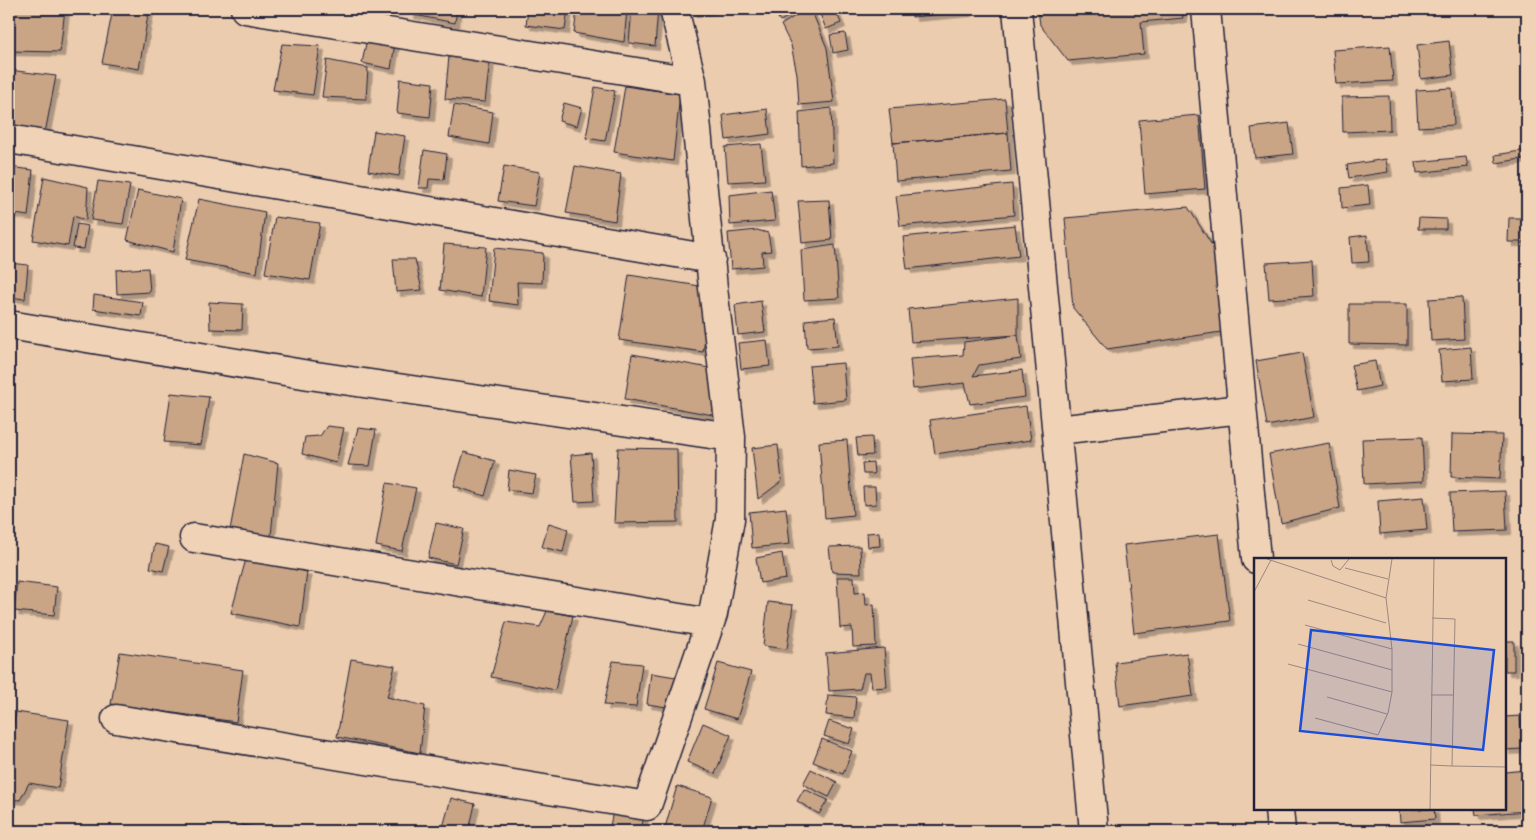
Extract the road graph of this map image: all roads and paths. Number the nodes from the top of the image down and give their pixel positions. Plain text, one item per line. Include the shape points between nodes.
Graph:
1 (245, 9) edge
2 (674, 9) edge
3 (1017, 9) edge
4 (1206, 9) edge
5 (692, 82) junction
6 (9, 139) edge
7 (711, 259) junction
8 (9, 325) edge
9 (1242, 409) junction
10 (1057, 430) junction
11 (731, 437) junction
12 (194, 538) dead end
13 (1256, 558) edge
14 (710, 623) junction
15 (116, 719) dead end
16 (1279, 810) edge
17 (1094, 831) edge
18 (1281, 831) edge

1 - 5 street
2 - 5 street
3 - 10 street
4 - 9 street
5 - 7 street
6 - 7 street
7 - 11 street
8 - 11 street
9 - 10 street
9 - 13 street
10 - 17 street
11 - 14 street via 730,519
12 - 14 street
14 - 15 street via 647,806
16 - 18 street

